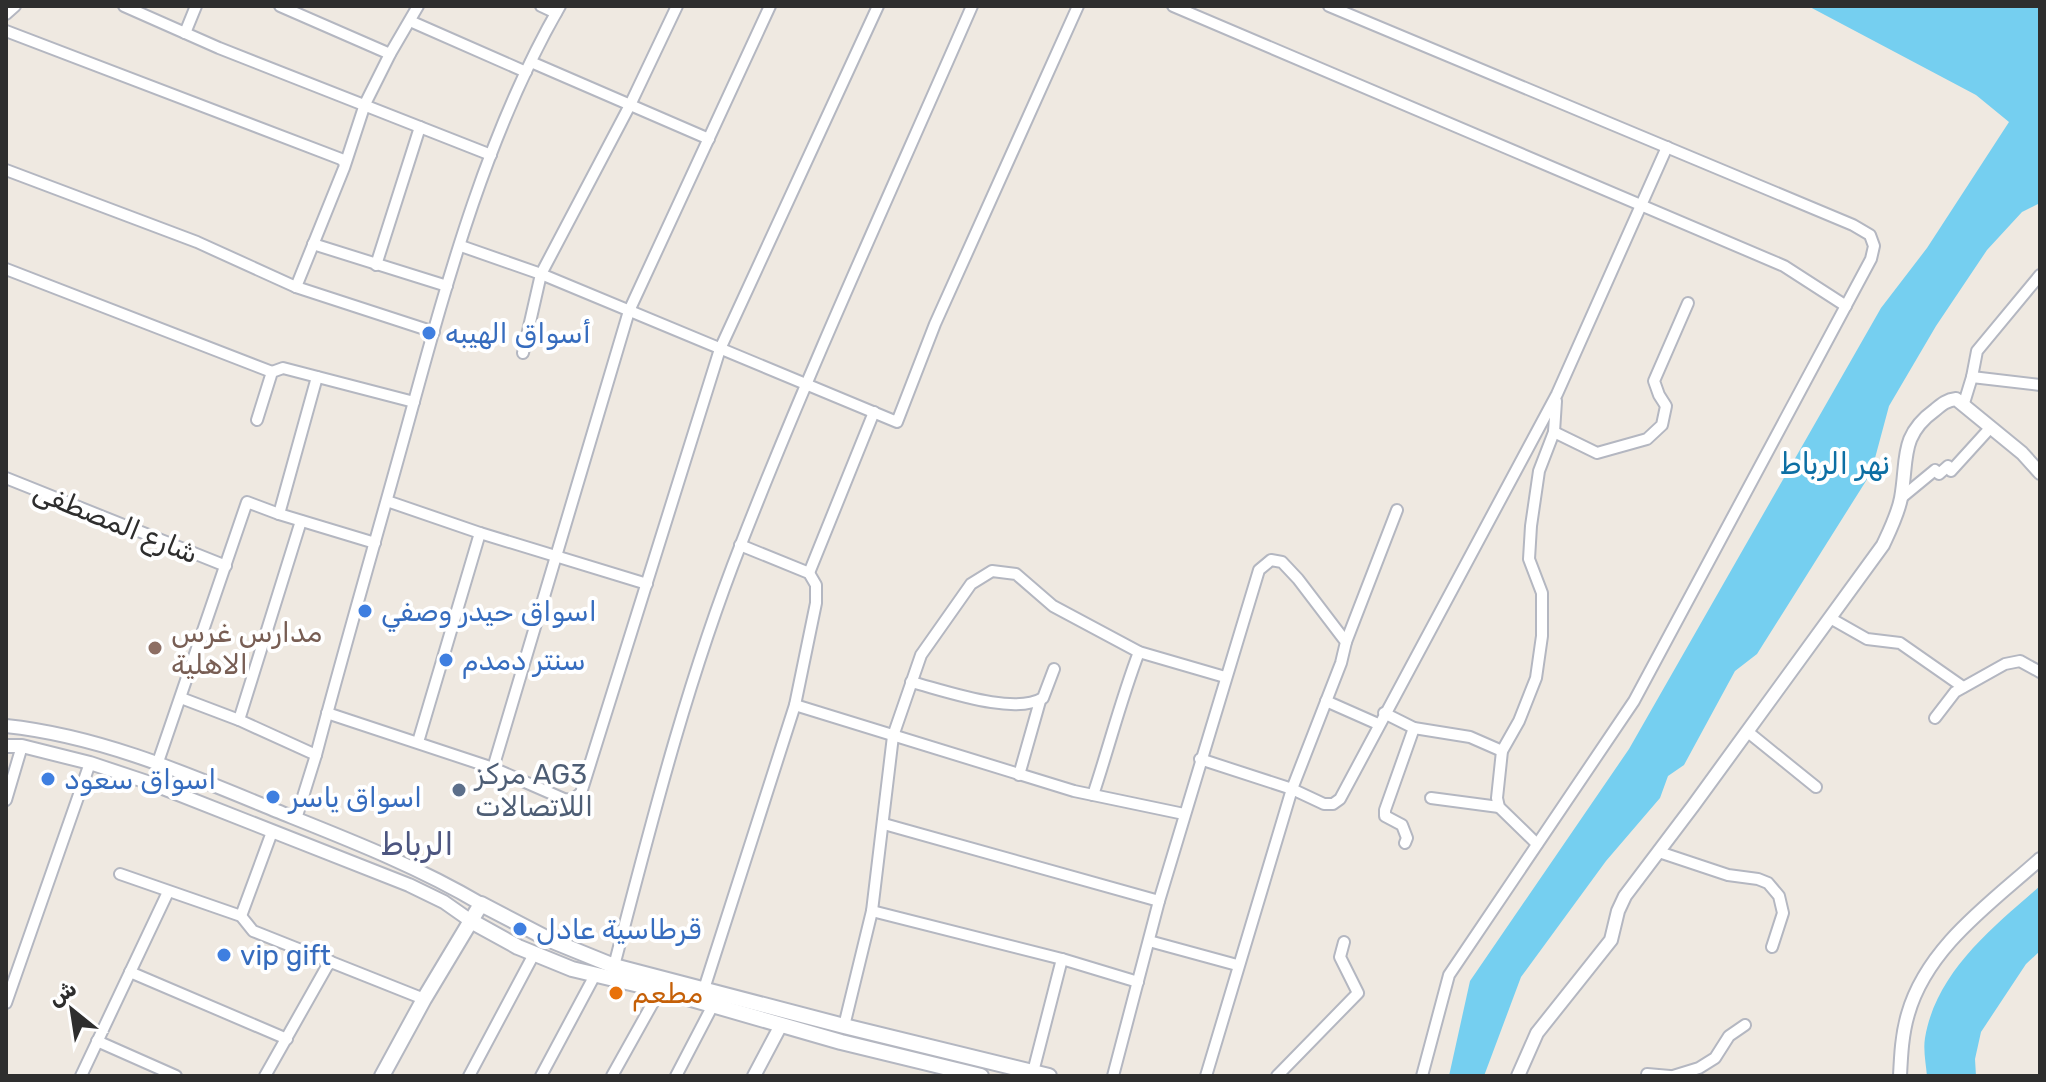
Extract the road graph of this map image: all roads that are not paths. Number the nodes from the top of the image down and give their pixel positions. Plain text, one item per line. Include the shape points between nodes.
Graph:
1 (15, 6) edge
2 (124, 6) edge
3 (196, 6) edge
4 (280, 6) edge
5 (418, 6) edge
6 (541, 6) edge
7 (677, 6) edge
8 (770, 6) edge
9 (878, 6) edge
10 (972, 6) edge
11 (1078, 6) edge
12 (1173, 6) edge
13 (1329, 6) edge
14 (558, 10) edge
15 (6, 14) edge
16 (410, 21) junction
17 (6, 31) edge
18 (185, 33) junction
19 (390, 54) junction
20 (531, 62) junction
21 (526, 72) junction
22 (365, 104) junction
23 (630, 105) junction
24 (420, 127) junction
25 (709, 139) junction
26 (1667, 147) junction
27 (491, 155) junction
28 (344, 162) junction
29 (6, 170) edge
30 (1640, 204) junction
31 (313, 244) junction
32 (461, 246) junction
33 (376, 265) junction
34 (6, 269) edge
35 (541, 274) junction
36 (2040, 275) edge
37 (447, 286) junction
38 (296, 287) junction
39 (1688, 303) dead end
40 (1846, 306) junction
41 (629, 311) junction
42 (434, 332) junction
43 (720, 349) junction
44 (523, 353) dead end
45 (272, 372) junction
46 (317, 377) junction
47 (1972, 377) junction
48 (807, 385) junction
49 (2040, 385) edge
50 (1557, 394) junction
51 (414, 402) junction
52 (1964, 403) junction
53 (874, 412) junction
54 (257, 420) dead end
55 (1991, 427) junction
56 (1554, 432) junction
57 (2040, 473) edge
58 (6, 478) edge
59 (1901, 498) junction
60 (387, 501) junction
61 (1397, 510) dead end
62 (279, 514) junction
63 (301, 521) junction
64 (480, 533) junction
65 (375, 543) junction
66 (740, 545) junction
67 (555, 556) junction
68 (226, 566) junction
69 (809, 573) junction
70 (647, 584) junction
71 (1830, 618) junction
72 (1346, 642) junction
73 (1139, 652) junction
74 (1054, 669) dead end
75 (2040, 672) edge
76 (1225, 677) junction
77 (911, 682) junction
78 (1963, 687) junction
79 (181, 698) junction
80 (1040, 701) junction
81 (1326, 701) junction
82 (795, 705) junction
83 (327, 713) junction
84 (1384, 713) junction
85 (1935, 718) dead end
86 (239, 720) junction
87 (1378, 724) junction
88 (6, 726) edge
89 (1414, 728) junction
90 (1748, 732) junction
91 (893, 736) junction
92 (418, 742) junction
93 (6, 746) edge
94 (22, 746) junction
95 (1502, 751) junction
96 (316, 755) junction
97 (1200, 759) junction
98 (158, 762) junction
99 (90, 763) junction
100 (493, 768) junction
101 (1019, 775) junction
102 (1816, 787) dead end
103 (1292, 789) junction
104 (1093, 795) junction
105 (1431, 798) dead end
106 (6, 800) edge
107 (1499, 807) junction
108 (1184, 814) junction
109 (296, 819) junction
110 (884, 824) junction
111 (272, 832) junction
112 (289, 838) junction
113 (1405, 843) dead end
114 (1537, 844) junction
115 (1659, 852) junction
116 (2040, 859) edge
117 (120, 874) dead end
118 (168, 892) junction
119 (1159, 901) junction
120 (481, 904) junction
121 (872, 911) junction
122 (241, 916) junction
123 (471, 921) junction
124 (1149, 941) junction
125 (1344, 942) dead end
126 (1772, 947) dead end
127 (534, 954) junction
128 (1062, 959) junction
129 (330, 961) junction
130 (1237, 965) junction
131 (614, 966) junction
132 (130, 972) junction
133 (595, 975) junction
134 (1138, 982) junction
135 (704, 989) junction
136 (660, 990) junction
137 (424, 999) junction
138 (6, 1003) edge
139 (713, 1005) junction
140 (781, 1025) junction
141 (1745, 1025) dead end
142 (844, 1026) junction
143 (287, 1039) junction
144 (97, 1041) junction
145 (942, 1050) junction
146 (939, 1066) junction
147 (1033, 1072) junction
148 (81, 1076) edge
149 (176, 1076) edge
150 (265, 1076) edge
151 (382, 1076) edge
152 (469, 1076) edge
153 (541, 1076) edge
154 (612, 1076) edge
155 (676, 1076) edge
156 (754, 1076) edge
157 (981, 1076) edge
158 (1049, 1076) edge
159 (1113, 1076) edge
160 (1206, 1076) edge
161 (1277, 1076) edge
162 (1422, 1076) edge
163 (1518, 1076) edge
164 (1647, 1076) edge
165 (1671, 1076) edge
166 (1900, 1076) edge

1 - 15 street
2 - 18 street
3 - 18 street
4 - 19 street
5 - 16 street
6 - 14 street
7 - 23 street
8 - 25 street
9 - 43 street
10 - 48 street
11 - 53 street via 935,324 897,422
12 - 30 street
13 - 26 street
14 - 20 street
16 - 19 street
16 - 21 street
17 - 28 street
18 - 22 street
19 - 22 street
20 - 21 street
20 - 23 street
21 - 27 street
22 - 24 street
22 - 28 street
23 - 25 street
23 - 35 street
24 - 27 street
24 - 33 street
25 - 41 street
26 - 30 street
26 - 40 street via 1867,232 1874,246 1871,259
27 - 32 street
28 - 31 street
29 - 38 street via 197,242
30 - 40 street via 1784,266
30 - 50 street
31 - 33 street
31 - 38 street
32 - 35 street
32 - 37 street
33 - 37 street
34 - 45 street
35 - 41 street
35 - 44 street
36 - 47 street via 1977,351
37 - 42 street
38 - 42 street
39 - 56 street via 1654,381 1666,406 1662,425 1647,439 1597,453
40 - 114 street via 1634,701
41 - 43 street
41 - 67 street
42 - 51 street
43 - 48 street
43 - 70 street
45 - 46 street via 283,368
45 - 54 street
46 - 51 street
46 - 62 street
47 - 49 street
47 - 52 street
48 - 53 street
48 - 66 street
50 - 56 street
50 - 84 street
51 - 60 street
52 - 55 street
52 - 59 street via 1943,403 1912,433
53 - 69 street
55 - 57 street
55 - 59 street via 1951,471 1948,466 1939,474 1935,470
56 - 95 street via 1539,471 1529,559 1542,593 1536,678
58 - 68 street, شارع المصطفى
59 - 71 street via 1883,545
60 - 64 street
60 - 65 street
61 - 72 street
62 - 63 street
62 - 68 street via 247,502
63 - 65 street
63 - 86 street
64 - 67 street
64 - 92 street
65 - 83 street
66 - 69 street
66 - 131 street via 656,803
67 - 70 street
67 - 100 street
68 - 79 street
69 - 82 street via 816,585 816,603
70 - 100 street via 581,793 564,799
71 - 78 street via 1867,639 1900,643
71 - 90 street
72 - 76 street via 1298,579 1282,562 1271,560 1259,570
72 - 81 street
73 - 76 street
73 - 77 street via 1053,606 1016,574 992,571 971,584 946,616
73 - 104 street
74 - 80 street
75 - 78 street via 2014,661
76 - 97 street
77 - 80 street via 997,703
77 - 91 street
78 - 85 street
79 - 86 street
79 - 98 street
80 - 101 street
81 - 87 street
81 - 103 street
82 - 91 street
82 - 135 street
83 - 92 street
83 - 96 street
84 - 87 street
84 - 89 street
86 - 96 street
87 - 103 street via 1340,799 1324,804
88 - 98 street
89 - 95 street via 1470,737
89 - 113 street via 1385,810 1389,821 1402,825
90 - 102 street
90 - 115 street
91 - 101 street
91 - 110 street
92 - 100 street
93 - 94 street
94 - 99 street
94 - 106 street
95 - 107 street
96 - 109 street
97 - 103 street
97 - 108 street
98 - 109 street
99 - 111 street
99 - 138 street
101 - 104 street
103 - 130 street
104 - 108 street
105 - 107 street
107 - 114 street
108 - 119 street
109 - 112 street
109 - 120 street via 422,871
110 - 119 street
110 - 121 street
111 - 112 street
111 - 122 street
112 - 123 street via 409,885
114 - 162 street via 1449,975
115 - 126 street via 1771,886 1783,913
115 - 163 street via 1625,896 1611,940 1537,1033
116 - 166 street via 1943,948 1908,1014
117 - 118 street
118 - 122 street
118 - 132 street
119 - 124 street
120 - 123 main road
120 - 131 main road
121 - 128 street
121 - 142 street
122 - 129 street via 253,931
123 - 127 main road
123 - 137 main road
124 - 130 street
124 - 134 street
125 - 161 street via 1340,957 1358,993
127 - 133 main road
127 - 152 street
128 - 134 street
128 - 147 street
129 - 137 street
129 - 143 street
130 - 160 street
131 - 135 main road
132 - 143 street
132 - 144 street
133 - 136 main road
133 - 153 street
134 - 159 street
135 - 142 main road
136 - 139 main road
136 - 154 street
137 - 151 main road
139 - 140 main road
139 - 155 street
140 - 146 main road
140 - 156 street
141 - 165 street via 1729,1036 1715,1058
142 - 145 main road
143 - 150 street
144 - 148 street
144 - 149 street
145 - 146 main road
145 - 147 main road
146 - 157 main road
147 - 158 main road
164 - 165 street

